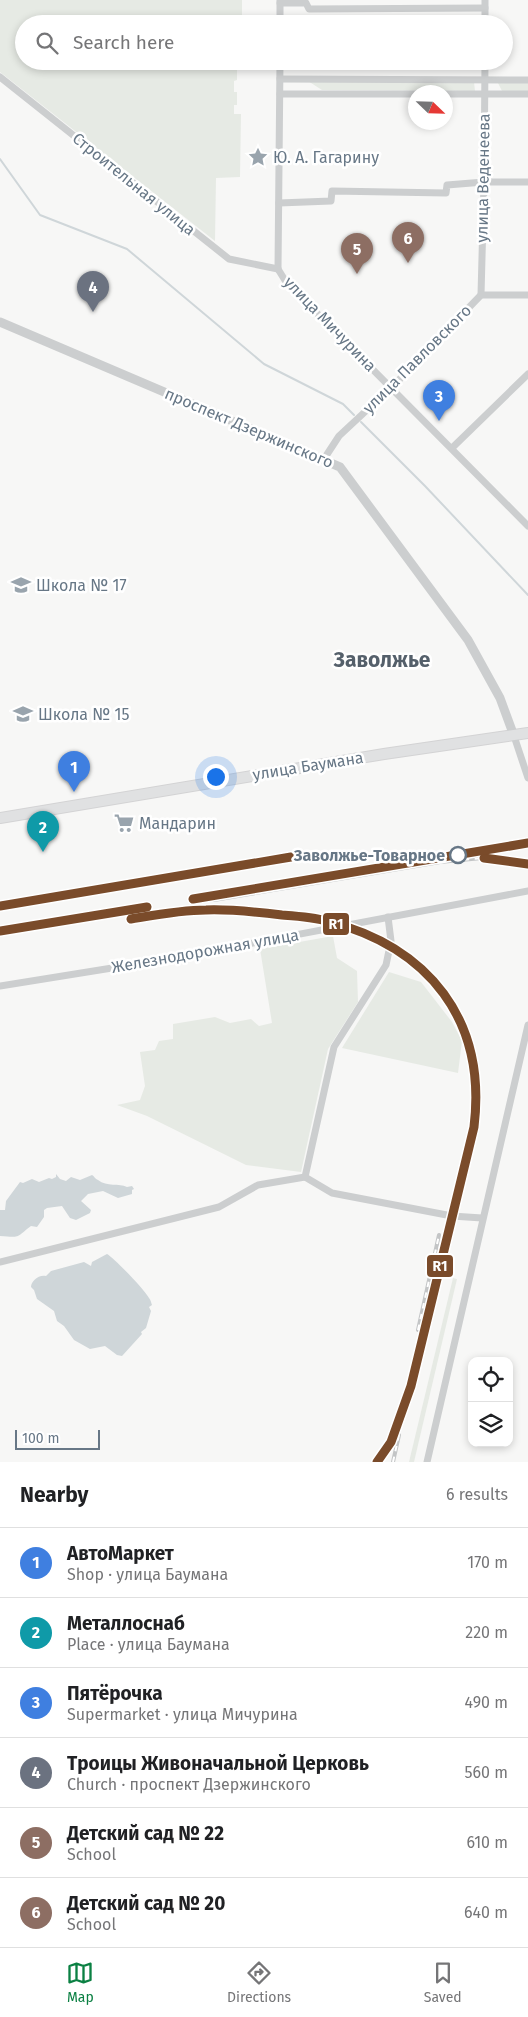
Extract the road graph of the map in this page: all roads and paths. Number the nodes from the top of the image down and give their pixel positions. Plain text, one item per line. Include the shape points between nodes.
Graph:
1 (280, 1) edge
2 (307, 1) edge
3 (378, 4) edge
4 (404, 4) edge
5 (485, 4) edge
6 (280, 15) edge
7 (280, 70) edge
8 (485, 70) edge
9 (0, 77) edge
10 (280, 79) junction
11 (485, 80) junction
12 (528, 80) edge
13 (280, 94) junction
14 (408, 94) edge
15 (453, 94) edge
16 (484, 94) junction
17 (528, 94) edge
18 (484, 182) junction
19 (528, 182) edge
20 (279, 203) junction
21 (278, 269) junction
22 (481, 295) junction
23 (528, 295) edge
24 (0, 322) edge
25 (528, 374) edge
26 (391, 387) junction
27 (452, 448) junction
28 (324, 459) junction
29 (528, 526) edge
30 (528, 733) edge
31 (514, 736) junction
32 (528, 778) edge
33 (0, 818) edge
34 (528, 891) edge
35 (388, 917) junction
36 (0, 986) edge
37 (528, 1025) edge
38 (305, 1177) junction
39 (482, 1218) junction
40 (0, 1262) edge
41 (427, 1462) edge

1 - 2 street
1 - 6 street
2 - 3 street via 309,9
3 - 4 street
4 - 5 street
7 - 10 street, улица Мичурина
8 - 11 street, улица Веденеева
9 - 21 street, Строительная улица via 228,259
10 - 11 street
10 - 13 street, улица Мичурина
11 - 12 street
11 - 16 street, улица Веденеева
13 - 14 street
13 - 20 street, улица Мичурина
15 - 16 street
16 - 17 street
16 - 18 street, улица Веденеева
18 - 19 street
18 - 20 street via 447,186 446,193 332,191 331,201
18 - 22 street, улица Веденеева
20 - 21 street, улица Мичурина
21 - 26 street, улица Мичурина via 286,282
22 - 23 street, улица Павловского
22 - 26 street, улица Павловского
24 - 28 street, проспект Дзержинского
25 - 27 street
26 - 27 street, улица Мичурина
26 - 28 street, улица Павловского via 339,436
27 - 29 street, улица Мичурина
28 - 31 street, проспект Дзержинского via 345,471 468,640 500,698
30 - 31 main road, улица Баумана
31 - 32 street
31 - 33 main road, улица Баумана via 384,754
34 - 35 street, Железнодорожная улица
35 - 36 street, Железнодорожная улица via 168,959
35 - 38 street via 391,941 386,965 334,1047
37 - 39 street
38 - 39 street via 332,1193 452,1216
38 - 40 street via 258,1185 219,1207
39 - 41 street

